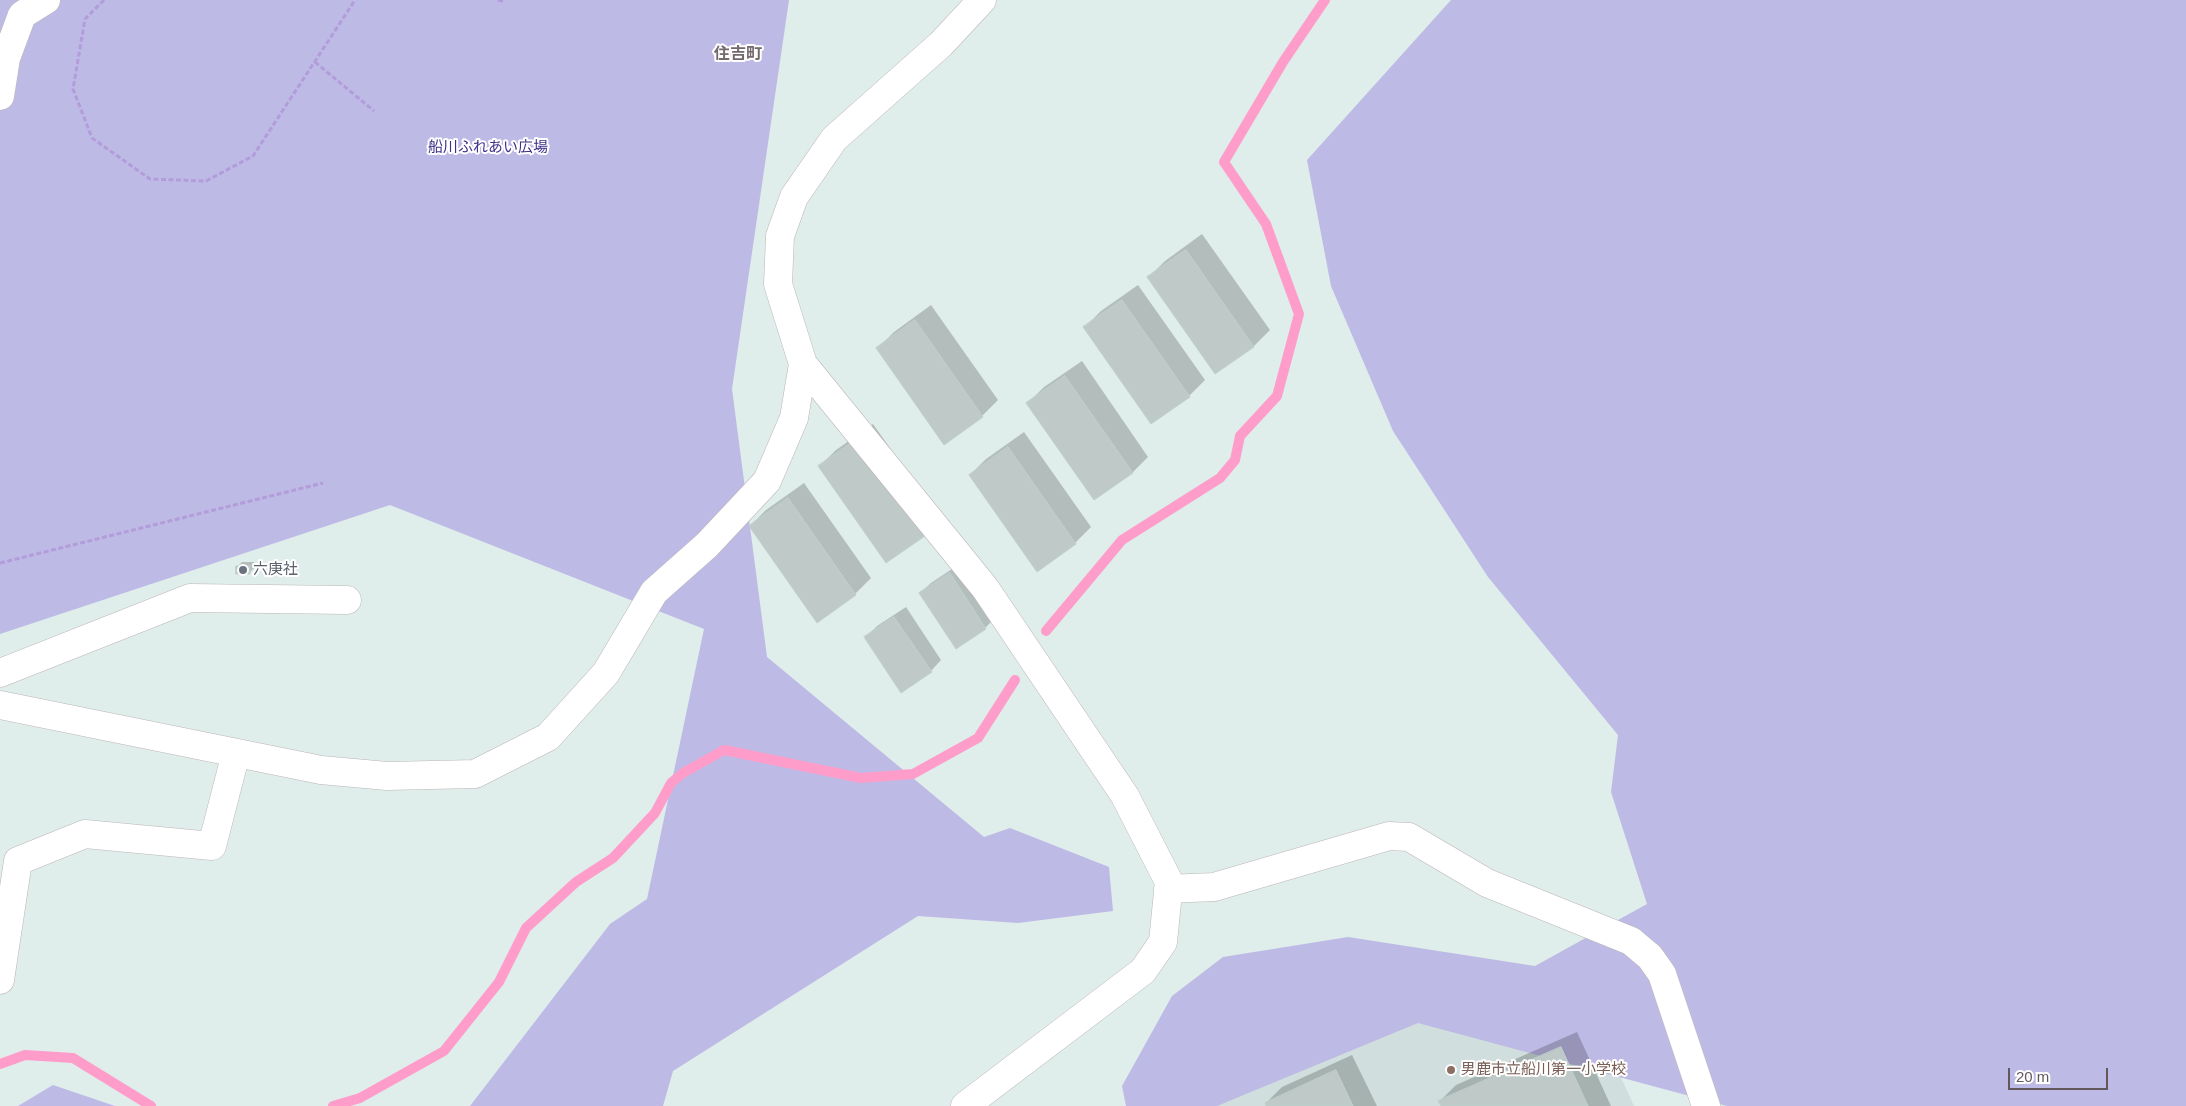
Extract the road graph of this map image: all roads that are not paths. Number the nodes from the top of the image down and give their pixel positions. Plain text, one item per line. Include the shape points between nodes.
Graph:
1 (46, 0) edge
2 (982, 0) edge
3 (0, 96) edge
4 (803, 364) junction
5 (346, 600) dead end
6 (0, 673) edge
7 (0, 705) edge
8 (236, 753) junction
9 (1168, 889) junction
10 (0, 980) edge
11 (965, 1106) edge
12 (1706, 1106) edge

1 - 3 street via 22,15 6,58
2 - 4 street via 941,44 834,139 794,197 780,236 778,284
4 - 8 street via 794,418 766,481 707,545 654,592 606,673 548,737 475,774 387,776 321,770
4 - 9 street via 984,588 1124,796 1169,882
5 - 6 street via 190,598
7 - 8 street
8 - 10 street via 212,846 85,834 18,861
9 - 11 street via 1163,942 1143,972
9 - 12 street via 1214,887 1389,836 1410,837 1487,883 1631,941 1650,957 1662,974

